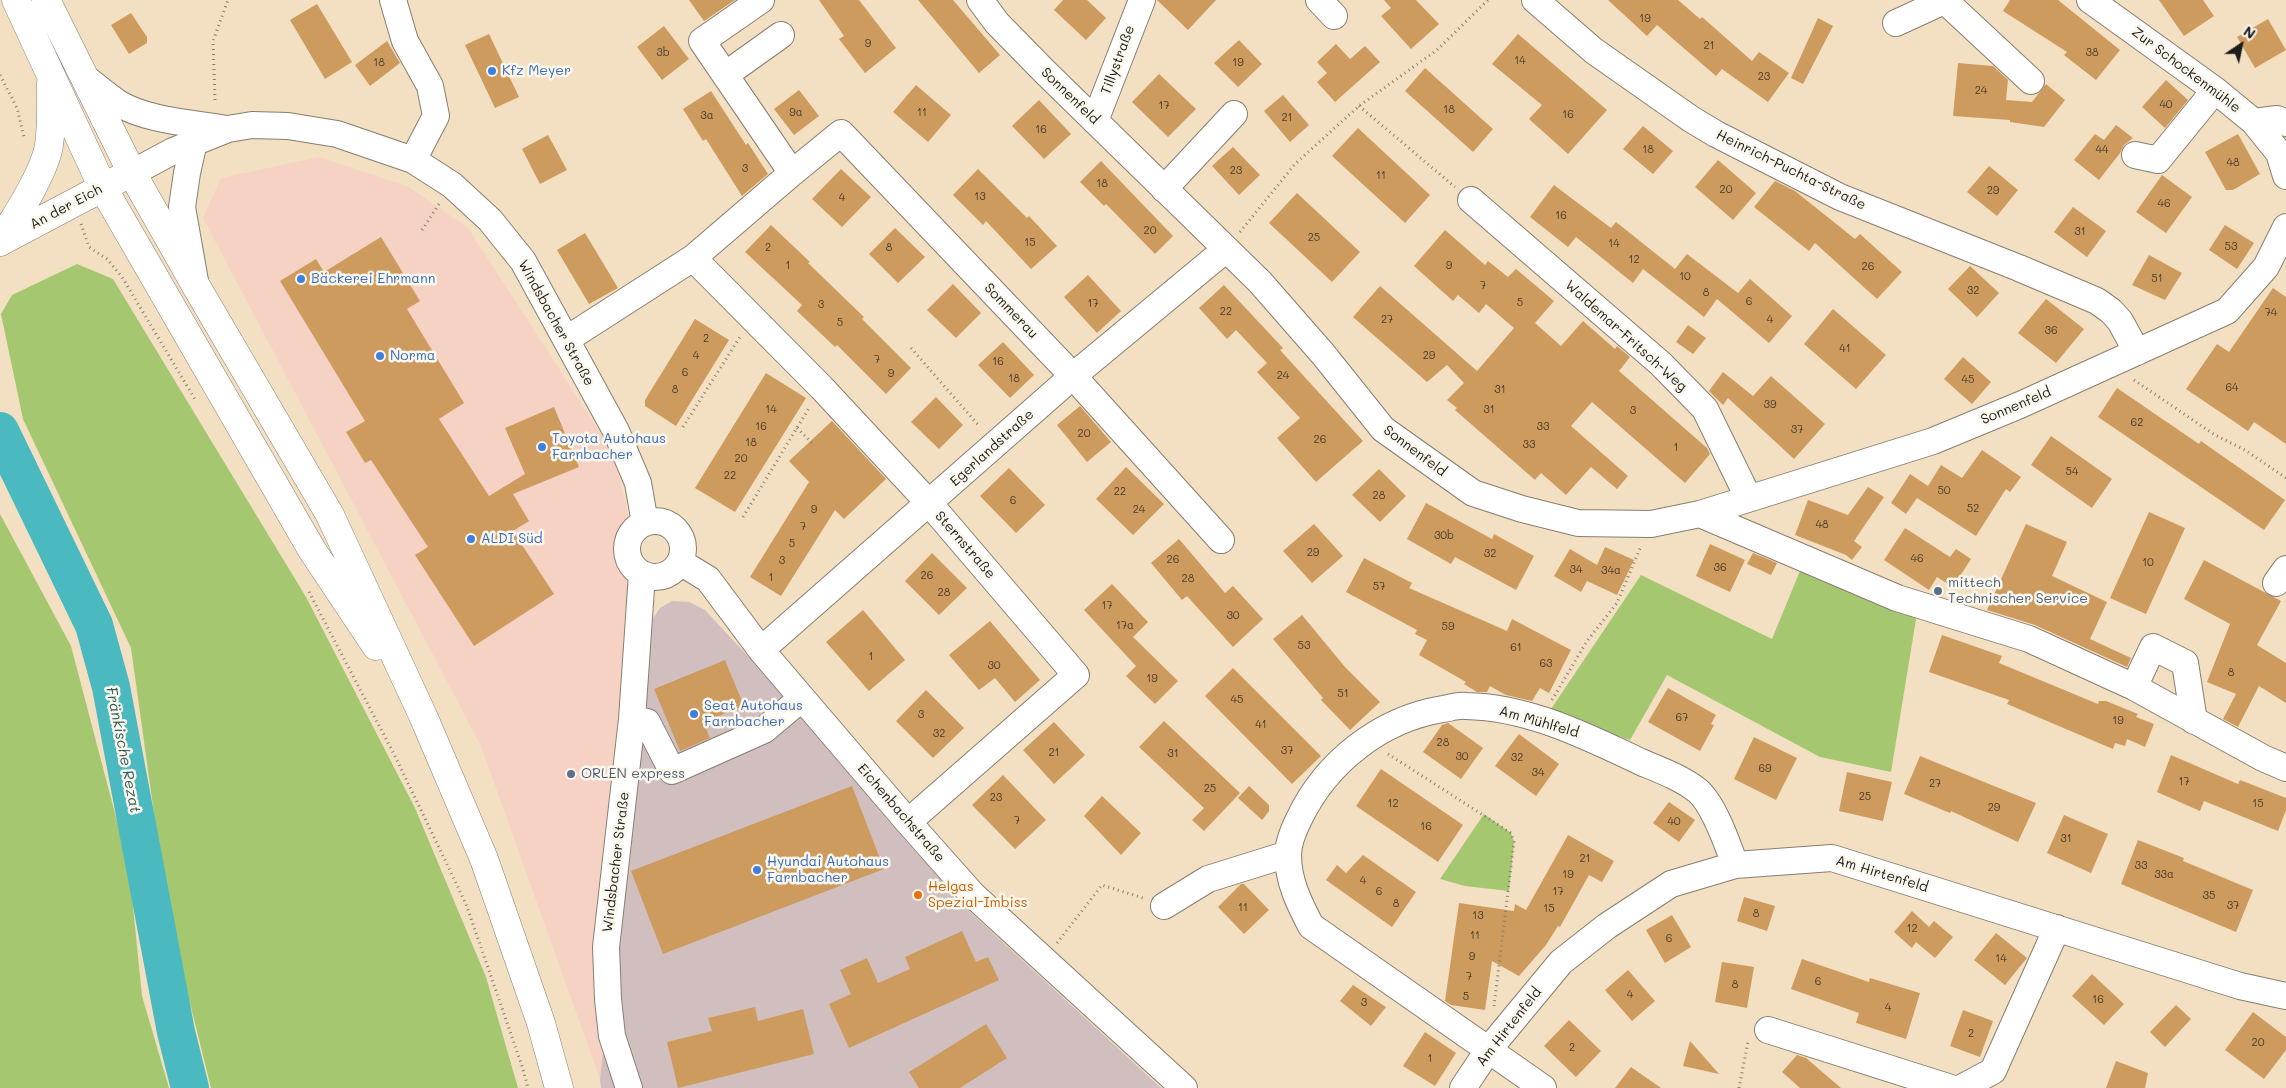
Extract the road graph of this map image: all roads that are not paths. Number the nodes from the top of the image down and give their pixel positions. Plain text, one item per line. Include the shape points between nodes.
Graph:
1 (16, 0) edge
2 (46, 0) edge
3 (393, 0) edge
4 (761, 0) edge
5 (980, 0) edge
6 (1142, 0) edge
7 (1536, 0) edge
8 (1945, 0) edge
9 (2090, 0) edge
10 (1896, 23) dead end
11 (781, 35) dead end
12 (725, 75) junction
13 (84, 77) junction
14 (51, 78) junction
15 (2031, 81) dead end
16 (2215, 90) junction
17 (1234, 114) dead end
18 (1095, 121) junction
19 (2254, 122) junction
20 (2286, 123) edge
21 (228, 129) junction
22 (194, 142) junction
23 (2135, 155) dead end
24 (413, 160) junction
25 (132, 172) junction
26 (792, 173) junction
27 (2286, 176) edge
28 (103, 188) junction
29 (1164, 189) junction
30 (1471, 200) road end
31 (2286, 227) edge
32 (0, 242) edge
33 (1225, 250) junction
34 (693, 258) junction
35 (196, 286) junction
36 (567, 339) junction
37 (2136, 352) junction
38 (1073, 376) junction
39 (1748, 497) junction
40 (929, 503) junction
41 (1700, 514) junction
42 (645, 523) junction
43 (1221, 540) dead end
44 (680, 562) junction
45 (642, 574) junction
46 (761, 650) junction
47 (2134, 687) junction
48 (802, 698) junction
49 (424, 718) junction
50 (632, 720) junction
51 (2194, 721) junction
52 (2286, 768) edge
53 (908, 822) junction
54 (1288, 854) junction
55 (1735, 865) junction
56 (1164, 906) road end
57 (2058, 928) junction
58 (2286, 996) edge
59 (1768, 1030) road end
60 (1489, 1049) junction
61 (559, 1088) edge
62 (629, 1088) edge
63 (1184, 1088) edge
64 (1463, 1088) edge
65 (1543, 1088) edge
66 (1952, 1088) edge
67 (1960, 1088) edge

1 - 14 main road
2 - 13 main road
3 - 24 street via 405,41 430,86 436,116
4 - 12 street via 702,41
5 - 18 street, Sonnenfeld via 997,23
6 - 18 street, Tillystraße
7 - 37 street, Heinrich-Puchta-Straße via 1594,52 1708,129 1840,197 2097,301 2120,320
8 - 10 street
8 - 15 street
9 - 16 street, Zur Schockenmühle
11 - 12 street
12 - 26 street
13 - 21 street via 119,103 136,111
13 - 25 main road
14 - 28 main road
14 - 32 main road via 47,153 24,204
16 - 19 street, Zur Schockenmühle
16 - 23 street via 2158,160
17 - 29 street
18 - 29 street, Sonnenfeld
19 - 20 street, Zur Schockenmühle via 2276,119
19 - 27 street via 2279,152
21 - 22 street, Windsbacher Straße
21 - 24 street, Windsbacher Straße via 252,125 288,126 337,134
22 - 25 street, Windsbacher Straße
22 - 35 street via 182,207
24 - 36 street, Windsbacher Straße via 452,185 490,220 523,261
25 - 28 main road, An der Eich
25 - 35 main road
26 - 34 street, Sommerau
26 - 38 street, Sommerau via 841,133
28 - 32 main road, An der Eich
28 - 49 main road via 312,550
29 - 33 street, Sonnenfeld
30 - 39 street, Waldemar-Fritsch-Weg via 1661,364 1705,409
31 - 37 street, Sonnenfeld via 2266,267 2227,311
33 - 38 street, Egerlandstraße
33 - 41 street, Sonnenfeld via 1260,282 1383,429 1473,493 1578,523 1650,524
34 - 36 street, Sommerau
34 - 40 street, Sternstraße via 822,388
35 - 49 main road via 330,515
36 - 42 street, Windsbacher Straße via 616,431 638,483
37 - 39 street, Sonnenfeld via 1933,440
38 - 40 street, Egerlandstraße
38 - 43 street, Sommerau
39 - 41 street, Sonnenfeld
40 - 46 street, Egerlandstraße
40 - 53 street, Sternstraße via 1076,675
41 - 47 street via 1897,598 2029,639
42 - 44 street via 654,521 672,527 682,543
42 - 45 street via 630,535 627,552 634,569
44 - 45 street via 668,574 650,577
44 - 46 street, Eichenbachstraße via 708,579
45 - 50 street, Windsbacher Straße
46 - 48 street, Eichenbachstraße
47 - 51 street
47 - 51 street via 2152,647 2185,663
48 - 50 street via 764,730 672,771 647,722
48 - 53 street, Eichenbachstraße
49 - 61 main road via 484,859 541,1023
50 - 62 street, Windsbacher Straße via 606,947 612,1036
51 - 52 street
53 - 63 street, Eichenbachstraße via 972,894
54 - 55 street, Am Mühlfeld via 1304,807 1333,768 1366,740 1387,726 1423,712 1464,706 1504,710 1541,720 1588,737 1672,776 1699,792 1722,828
54 - 56 street via 1208,879
54 - 60 street, Am Mühlfeld via 1293,890 1311,926
55 - 57 street, Am Hirtenfeld via 1832,858
55 - 60 street, Am Hirtenfeld via 1671,884 1607,926 1561,962
57 - 58 street, Am Hirtenfeld via 2240,986
57 - 67 street via 1993,1071
59 - 66 street
60 - 64 street, Am Hirtenfeld
60 - 65 street, Am Mühlfeld

